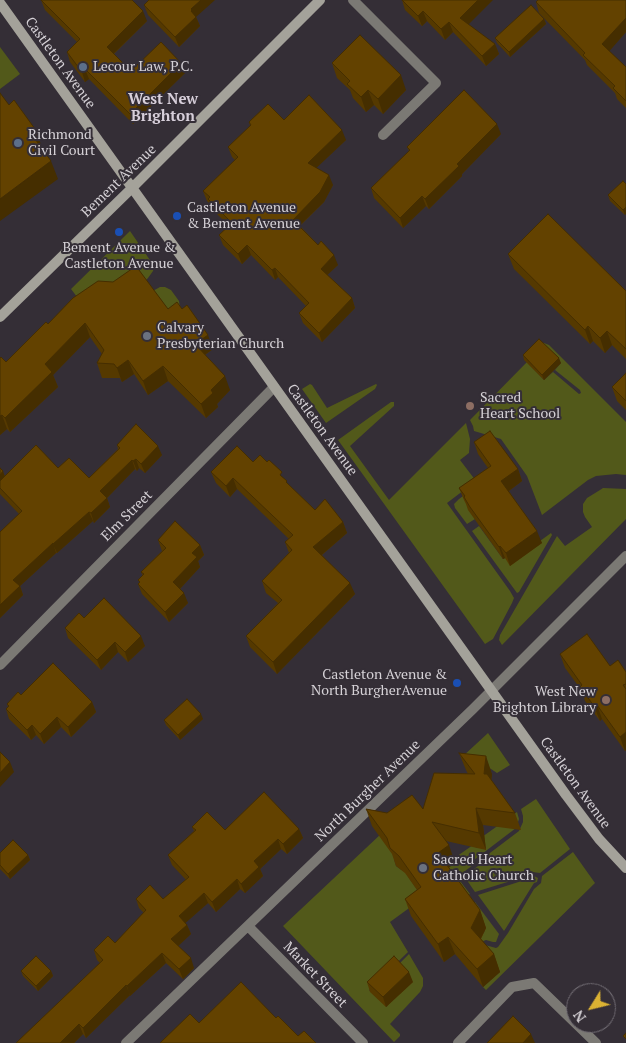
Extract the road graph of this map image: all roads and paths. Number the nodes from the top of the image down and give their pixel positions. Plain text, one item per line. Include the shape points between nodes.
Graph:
1 (320, 0) edge
2 (353, 0) edge
3 (0, 3) edge
4 (383, 135) dead end
5 (132, 188) junction
6 (0, 316) edge
7 (274, 387) junction
8 (626, 556) edge
9 (0, 665) edge
10 (492, 691) junction
11 (626, 868) edge
12 (248, 926) junction
13 (126, 1043) edge
14 (363, 1043) edge
15 (458, 1043) edge
16 (596, 1043) edge

1 - 5 street, Bement Avenue
2 - 4 street via 436,83
3 - 5 street, Castleton Avenue
5 - 6 street, Bement Avenue
5 - 7 street, Castleton Avenue
7 - 9 street, Elm Street
7 - 10 street, Castleton Avenue
8 - 10 street, North Burgher Avenue
10 - 11 street, Castleton Avenue via 599,839
10 - 12 street, North Burgher Avenue
12 - 13 street, North Burgher Avenue
12 - 14 street, Market Street
15 - 16 street via 512,987 534,983

